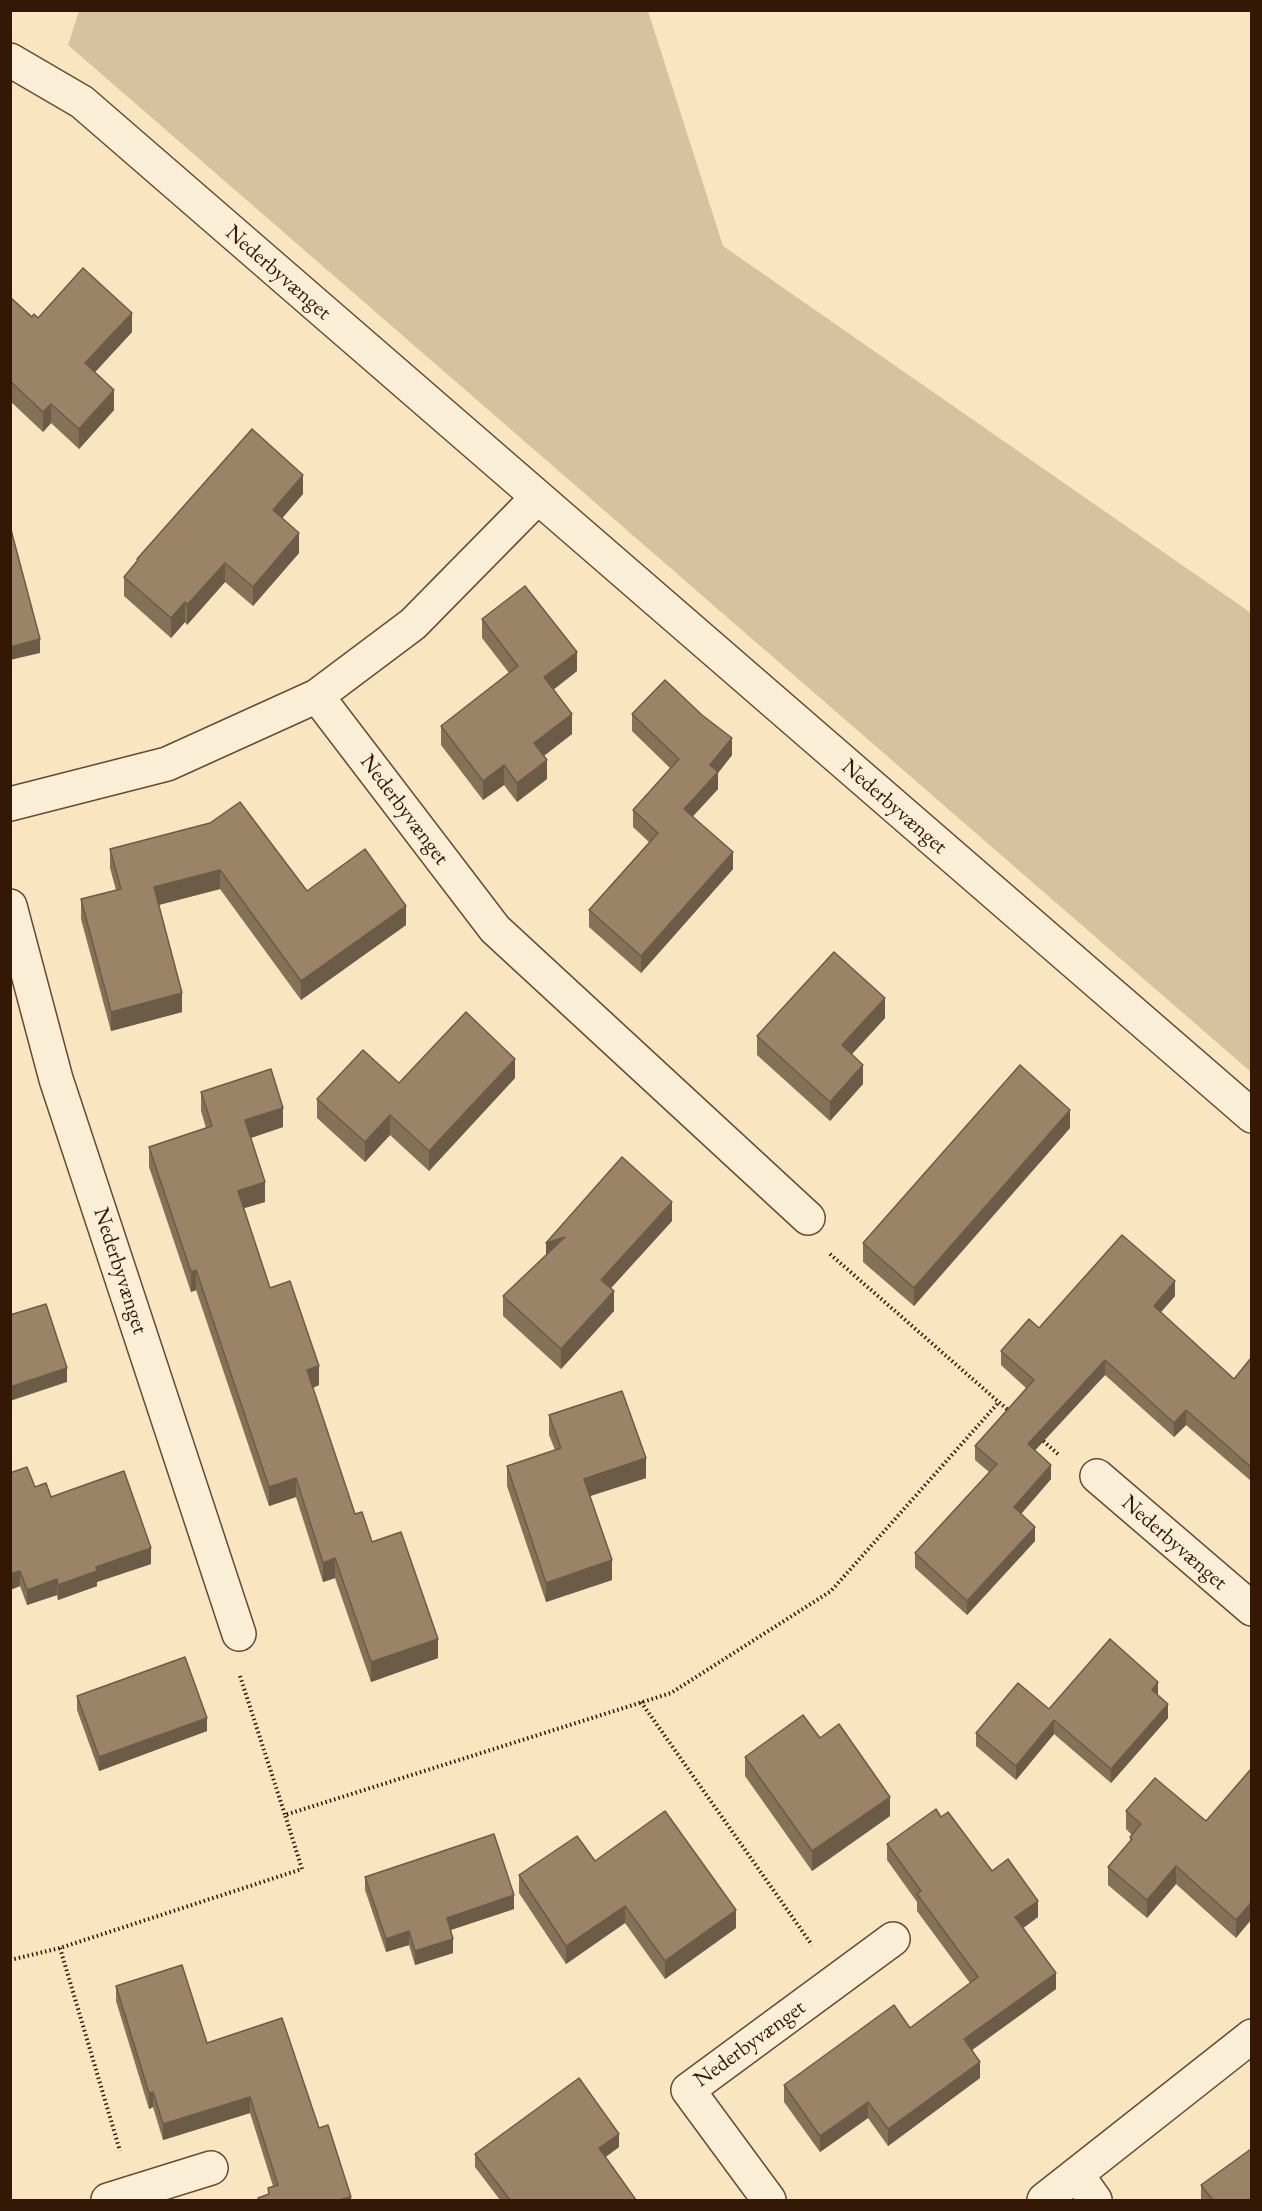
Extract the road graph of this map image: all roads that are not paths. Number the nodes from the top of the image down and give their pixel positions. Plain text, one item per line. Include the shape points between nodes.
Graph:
1 (10, 60) edge
2 (537, 498) junction
3 (316, 696) junction
4 (10, 804) edge
5 (10, 906) edge
6 (1251, 1116) edge
7 (808, 1218) road end
8 (1097, 1476) road end
9 (1251, 1609) edge
10 (239, 1634) road end
11 (893, 1939) dead end
12 (1251, 2036) edge
13 (211, 2168) dead end
14 (1087, 2188) edge
15 (120, 2197) edge
16 (769, 2200) edge
17 (1044, 2200) edge

1 - 2 street, Nederbyvænget via 82,102
2 - 3 street via 413,624
2 - 6 street, Nederbyvænget
3 - 4 street via 167,764
3 - 7 street, Nederbyvænget via 495,929
5 - 10 street, Nederbyvænget via 56,1079
8 - 9 street, Nederbyvænget
11 - 16 street, Nederbyvænget via 688,2090
12 - 14 street
13 - 15 street
14 - 17 street

